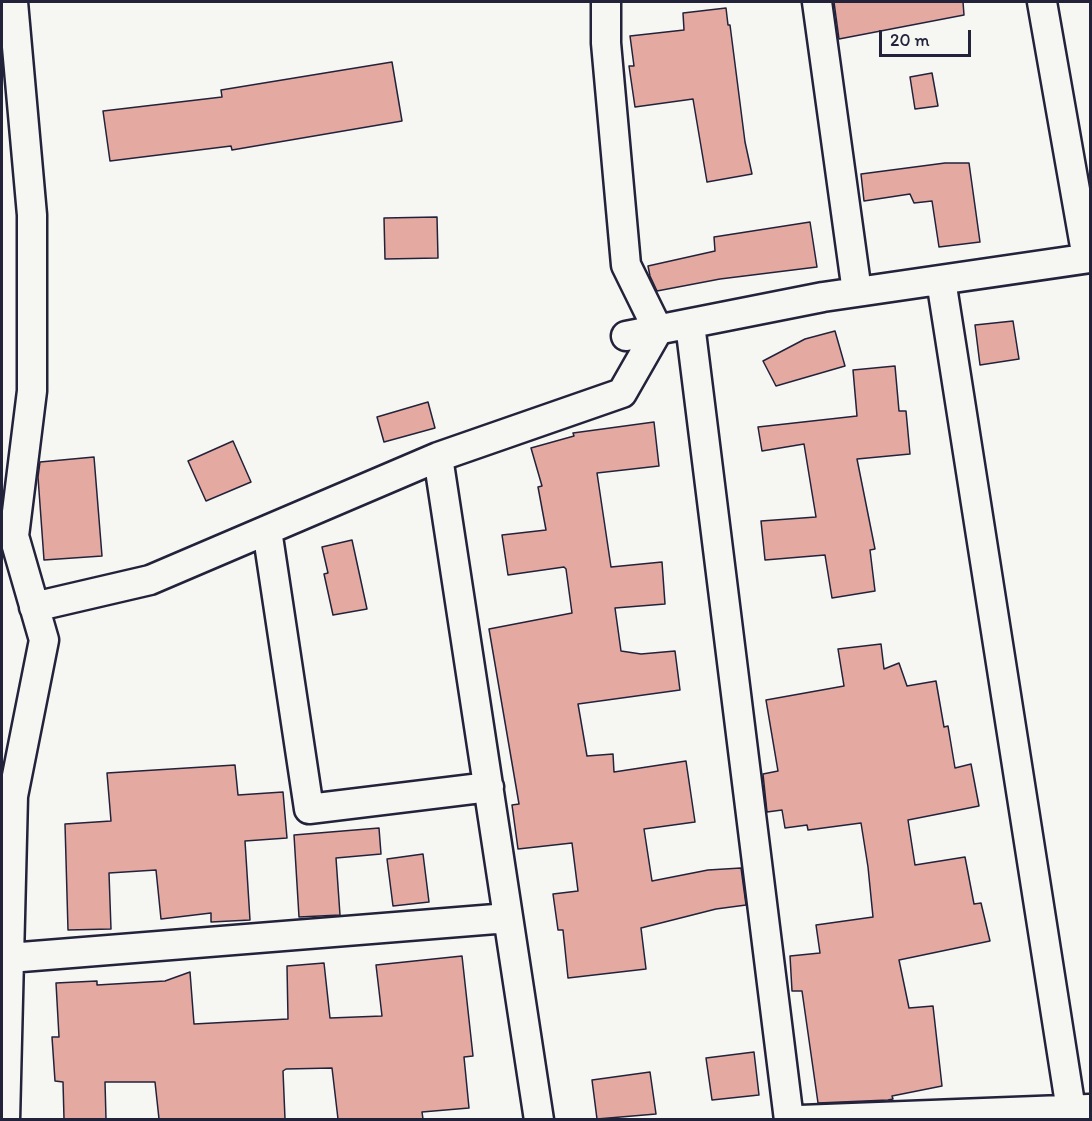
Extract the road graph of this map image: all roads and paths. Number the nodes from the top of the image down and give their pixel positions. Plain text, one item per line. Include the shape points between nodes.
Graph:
1 (13, 2) edge
2 (606, 2) edge
3 (817, 2) edge
4 (1042, 2) edge
5 (1089, 258) edge
6 (941, 280) junction
7 (858, 292) junction
8 (690, 324) junction
9 (658, 330) junction
10 (626, 336) dead end
11 (438, 457) junction
12 (267, 530) junction
13 (34, 607) junction
14 (489, 788) junction
15 (6, 881) edge
16 (508, 918) junction
17 (9, 958) junction
18 (1081, 1109) edge
19 (994, 1116) edge
20 (5, 1119) edge
21 (539, 1119) edge
22 (789, 1119) edge
23 (800, 1119) edge

1 - 13 street via 33,215 32,391 14,536
2 - 9 street via 606,43 626,265
3 - 7 street
4 - 5 street
5 - 6 street
6 - 7 street
6 - 18 street
7 - 8 street
8 - 9 street
8 - 22 street
9 - 10 street
9 - 11 street via 622,393
11 - 12 street
11 - 14 street
12 - 13 street via 150,580
12 - 14 street via 309,809
13 - 15 street via 44,640 13,796
14 - 16 street
15 - 17 street
16 - 17 street
16 - 21 street
17 - 20 street
18 - 19 street
19 - 23 street

